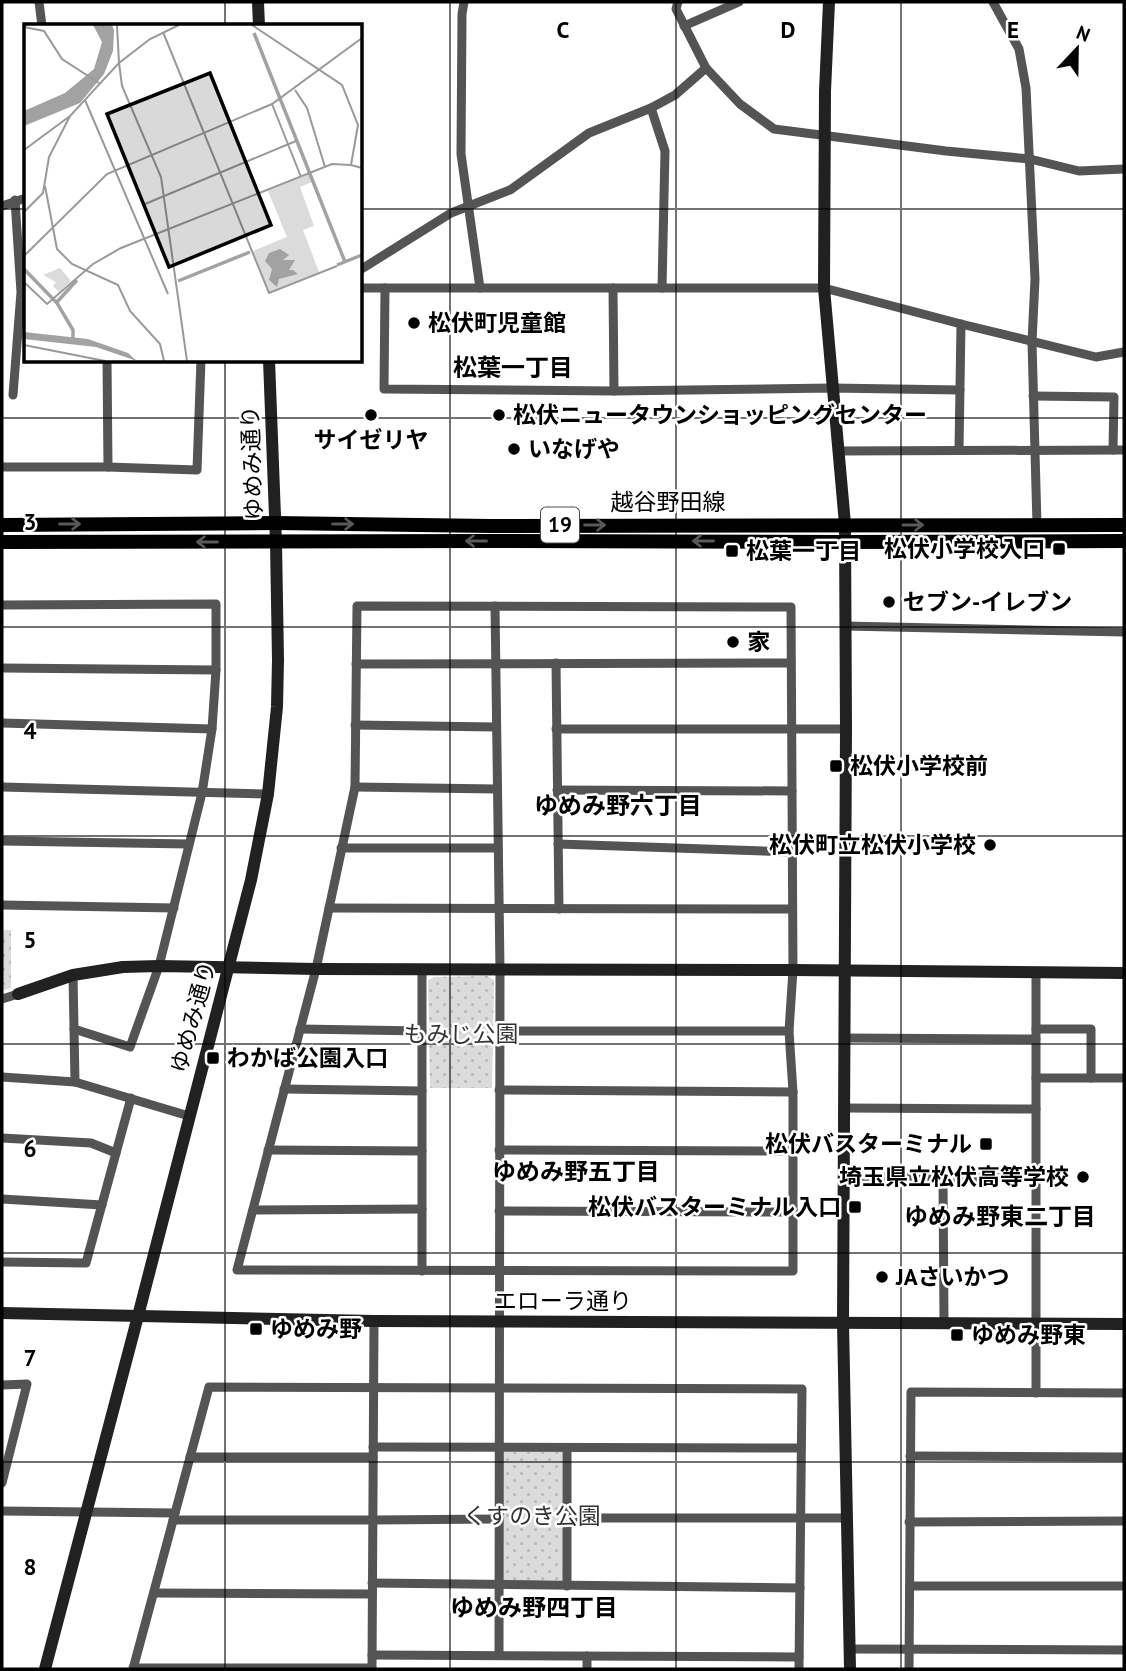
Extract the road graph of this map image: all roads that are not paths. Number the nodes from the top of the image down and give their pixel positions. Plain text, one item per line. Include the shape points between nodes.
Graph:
1 (38, 2) edge
2 (258, 2) edge
3 (464, 2) edge
4 (678, 2) edge
5 (739, 2) edge
6 (829, 2) edge
7 (993, 2) edge
8 (43, 24) edge
9 (259, 24) edge
10 (684, 26) junction
11 (706, 68) junction
12 (651, 108) junction
13 (825, 136) junction
14 (1030, 159) junction
15 (1124, 169) edge
16 (24, 199) edge
17 (15, 201) junction
18 (2, 206) edge
19 (468, 208) junction
20 (362, 269) edge
21 (362, 288) edge
22 (385, 288) junction
23 (613, 288) junction
24 (663, 288) junction
25 (824, 288) junction
26 (480, 289) junction
27 (961, 324) junction
28 (1032, 342) junction
29 (1124, 352) edge
30 (107, 362) edge
31 (201, 362) edge
32 (269, 362) edge
33 (832, 388) junction
34 (960, 390) junction
35 (614, 391) junction
36 (13, 395) dead end
37 (1033, 397) junction
38 (959, 450) junction
39 (1035, 450) junction
40 (1114, 450) junction
41 (1124, 450) edge
42 (839, 451) junction
43 (2, 467) edge
44 (108, 467) junction
45 (275, 523) junction
46 (845, 524) junction
47 (2, 525) edge
48 (1124, 525) edge
49 (1037, 526) junction
50 (1124, 541) edge
51 (2, 542) edge
52 (276, 542) junction
53 (845, 542) junction
54 (2, 605) edge
55 (495, 606) junction
56 (845, 626) junction
57 (1124, 632) edge
58 (495, 663) junction
59 (556, 663) junction
60 (791, 663) junction
61 (356, 664) junction
62 (2, 667) edge
63 (216, 670) junction
64 (2, 723) edge
65 (355, 725) junction
66 (496, 727) junction
67 (212, 729) junction
68 (556, 729) junction
69 (792, 729) junction
70 (846, 729) junction
71 (2, 787) edge
72 (355, 787) junction
73 (497, 789) junction
74 (557, 790) junction
75 (792, 791) junction
76 (202, 793) junction
77 (268, 794) junction
78 (2, 841) edge
79 (189, 844) junction
80 (558, 844) junction
81 (341, 848) junction
82 (498, 848) junction
83 (792, 852) junction
84 (2, 905) edge
85 (174, 908) junction
86 (329, 908) junction
87 (499, 909) junction
88 (559, 909) junction
89 (792, 909) junction
90 (159, 966) junction
91 (228, 968) junction
92 (316, 969) junction
93 (500, 969) junction
94 (422, 970) junction
95 (793, 970) junction
96 (844, 971) junction
97 (1036, 973) junction
98 (1124, 973) edge
99 (73, 975) junction
100 (18, 994) joint
101 (2, 999) edge
102 (74, 1029) junction
103 (300, 1029) junction
104 (422, 1031) junction
105 (499, 1031) junction
106 (789, 1031) junction
107 (1036, 1034) junction
108 (844, 1038) junction
109 (2, 1077) edge
110 (1036, 1078) junction
111 (1091, 1078) junction
112 (1124, 1078) edge
113 (75, 1082) junction
114 (284, 1089) junction
115 (499, 1090) junction
116 (422, 1091) junction
117 (793, 1092) junction
118 (131, 1098) junction
119 (845, 1108) junction
120 (1036, 1109) junction
121 (189, 1116) junction
122 (2, 1138) edge
123 (268, 1150) junction
124 (499, 1150) junction
125 (422, 1151) junction
126 (793, 1151) junction
127 (116, 1153) junction
128 (844, 1177) junction
129 (943, 1177) junction
130 (1036, 1178) junction
131 (2, 1199) edge
132 (102, 1205) junction
133 (422, 1209) junction
134 (253, 1210) junction
135 (499, 1211) junction
136 (794, 1212) junction
137 (2, 1262) edge
138 (422, 1271) junction
139 (499, 1271) junction
140 (2, 1313) edge
141 (138, 1316) junction
142 (374, 1321) junction
143 (498, 1322) junction
144 (842, 1323) junction
145 (944, 1323) junction
146 (1036, 1323) junction
147 (1124, 1324) edge
148 (2, 1385) edge
149 (374, 1388) junction
150 (498, 1388) junction
151 (1036, 1393) junction
152 (1124, 1393) edge
153 (498, 1447) junction
154 (567, 1448) junction
155 (801, 1448) junction
156 (6, 1450) edge
157 (373, 1452) junction
158 (190, 1457) junction
159 (910, 1457) junction
160 (1124, 1457) edge
161 (2, 1483) edge
162 (2, 1511) edge
163 (86, 1511) junction
164 (174, 1516) junction
165 (567, 1518) junction
166 (801, 1518) junction
167 (847, 1518) junction
168 (499, 1519) junction
169 (373, 1520) junction
170 (909, 1521) junction
171 (1124, 1521) edge
172 (372, 1583) junction
173 (499, 1585) junction
174 (568, 1586) junction
175 (910, 1586) junction
176 (1124, 1586) edge
177 (800, 1588) junction
178 (154, 1593) junction
179 (372, 1594) junction
180 (849, 1649) junction
181 (909, 1649) junction
182 (1124, 1650) edge
183 (372, 1655) junction
184 (499, 1655) junction
185 (587, 1656) junction
186 (799, 1657) junction
187 (133, 1668) edge
188 (372, 1668) edge
189 (45, 1669) edge
190 (587, 1669) edge
191 (799, 1669) edge
192 (850, 1669) edge
193 (909, 1669) edge

1 - 8 street
2 - 9 street
3 - 19 street via 461,154
4 - 10 street via 676,9
5 - 10 street
6 - 13 street
7 - 14 street via 1019,49
10 - 11 street
11 - 12 street
11 - 13 street via 740,104 774,129
12 - 19 street via 589,134 510,190
12 - 24 street via 665,151
13 - 14 street
13 - 25 street
14 - 15 street via 1079,172
14 - 28 street via 1035,279
16 - 17 street
17 - 18 street
17 - 36 street via 21,292
19 - 20 street
19 - 26 street
21 - 22 street
22 - 26 street
22 - 35 street via 384,389
23 - 24 street
23 - 26 street
23 - 35 street
24 - 25 street
25 - 27 street
25 - 33 street
27 - 28 street
27 - 34 street
28 - 29 street via 1096,357
28 - 37 street
30 - 44 street
31 - 44 street via 197,470
32 - 45 street, ゆめみ通り
33 - 34 street
33 - 35 street
33 - 42 street
34 - 38 street
37 - 39 street
37 - 40 street via 1114,397
38 - 39 street
38 - 42 street
39 - 40 street
39 - 49 street
40 - 41 street
42 - 46 street
43 - 44 street
45 -> 46 main road, 越谷野田線 / 19
47 -> 45 main road, 越谷野田線 / 19
45 - 52 street, ゆめみ通り
46 -> 49 main road, 越谷野田線 / 19
46 - 53 street
48 - 49 main road, 越谷野田線 / 19
50 - 53 main road, 越谷野田線 / 19
52 -> 51 main road, 越谷野田線 / 19
53 -> 52 main road, 越谷野田線 / 19
52 - 77 street, ゆめみ通り via 278,660
53 - 56 street
54 - 63 street via 216,604
55 - 58 street
55 - 60 street via 791,607
55 - 61 street via 357,606
56 - 57 street
56 - 70 street
58 - 59 street
58 - 61 street
58 - 66 street
59 - 60 street
59 - 68 street
60 - 69 street
61 - 65 street
62 - 63 street
63 - 67 street
64 - 67 street
65 - 66 street
65 - 72 street
66 - 73 street
67 - 76 street
68 - 69 street
68 - 74 street
69 - 70 street
69 - 75 street
70 - 96 street
71 - 76 street
72 - 73 street
72 - 81 street
73 - 82 street
74 - 75 street
74 - 80 street
75 - 83 street
76 - 77 street
76 - 79 street
77 - 91 street, ゆめみ通り
78 - 79 street
79 - 85 street
80 - 83 street
80 - 88 street
81 - 82 street
81 - 86 street
82 - 87 street
83 - 89 street
84 - 85 street
85 - 90 street
86 - 87 street
86 - 92 street
87 - 88 street
87 - 93 street
88 - 89 street
89 - 95 street
90 - 91 street
90 - 99 street
90 - 102 street via 130,1047
91 - 92 street
91 - 121 street, ゆめみ通り
92 - 94 street
92 - 103 street
93 - 94 street
93 - 95 street
93 - 105 street
94 - 104 street
95 - 96 street
95 - 106 street
96 - 97 street
96 - 108 street
97 - 98 street
97 - 107 street
99 - 100 street
99 - 102 street
100 - 101 street
102 - 113 street
103 - 104 street
103 - 114 street
104 - 116 street
105 - 106 street
105 - 115 street
106 - 117 street
107 - 108 street
107 - 110 street
107 - 111 street via 1091,1029
108 - 119 street
109 - 113 street
110 - 111 street
110 - 120 street
111 - 112 street
113 - 118 street
114 - 116 street
114 - 123 street
115 - 117 street
115 - 124 street
116 - 125 street
117 - 126 street
118 - 121 street
118 - 127 street
119 - 120 street
119 - 128 street
120 - 130 street
121 - 141 street, ゆめみ通り
122 - 127 street via 91,1143
123 - 125 street
123 - 134 street
124 - 126 street
124 - 135 street
125 - 133 street
126 - 136 street
127 - 132 street
128 - 129 street
128 - 144 street
129 - 130 street
129 - 145 street
130 - 146 street
131 - 132 street
132 - 137 street via 86,1263
133 - 134 street
133 - 138 street
134 - 138 street via 237,1270
135 - 136 street
135 - 139 street
136 - 139 street via 793,1271
138 - 139 street
139 - 143 street
140 - 141 street, エローラ通り
141 - 142 street, エローラ通り
141 - 163 street, ゆめみ通り
142 - 143 street, エローラ通り
142 - 149 street
143 - 144 street, エローラ通り
143 - 150 street
144 - 145 street, エローラ通り
144 - 167 street
145 - 146 street, エローラ通り
146 - 147 street, エローラ通り
146 - 151 street
148 - 156 street via 27,1384
149 - 150 street
149 - 157 street
149 - 158 street via 209,1387
150 - 153 street
150 - 155 street via 802,1390
151 - 152 street
151 - 159 street via 911,1392
153 - 154 street
153 - 157 street
153 - 168 street
154 - 155 street
154 - 165 street
155 - 166 street
156 - 161 street
157 - 158 street
157 - 169 street
158 - 164 street
159 - 160 street
159 - 170 street
162 - 163 street
163 - 164 street
163 - 189 street, ゆめみ通り
164 - 169 street
164 - 178 street
165 - 166 street
165 - 174 street
166 - 167 street
166 - 177 street
167 - 180 street
168 - 169 street
168 - 173 street
169 - 172 street
170 - 171 street
170 - 175 street
172 - 173 street
172 - 179 street
173 - 174 street
173 - 184 street
174 - 177 street
175 - 176 street
175 - 181 street
177 - 186 street
178 - 179 street
178 - 187 street
179 - 183 street
180 - 181 street
180 - 192 street
181 - 182 street
181 - 193 street
183 - 184 street
183 - 188 street
184 - 185 street
185 - 186 street
185 - 190 street
186 - 191 street
187 - 188 street

